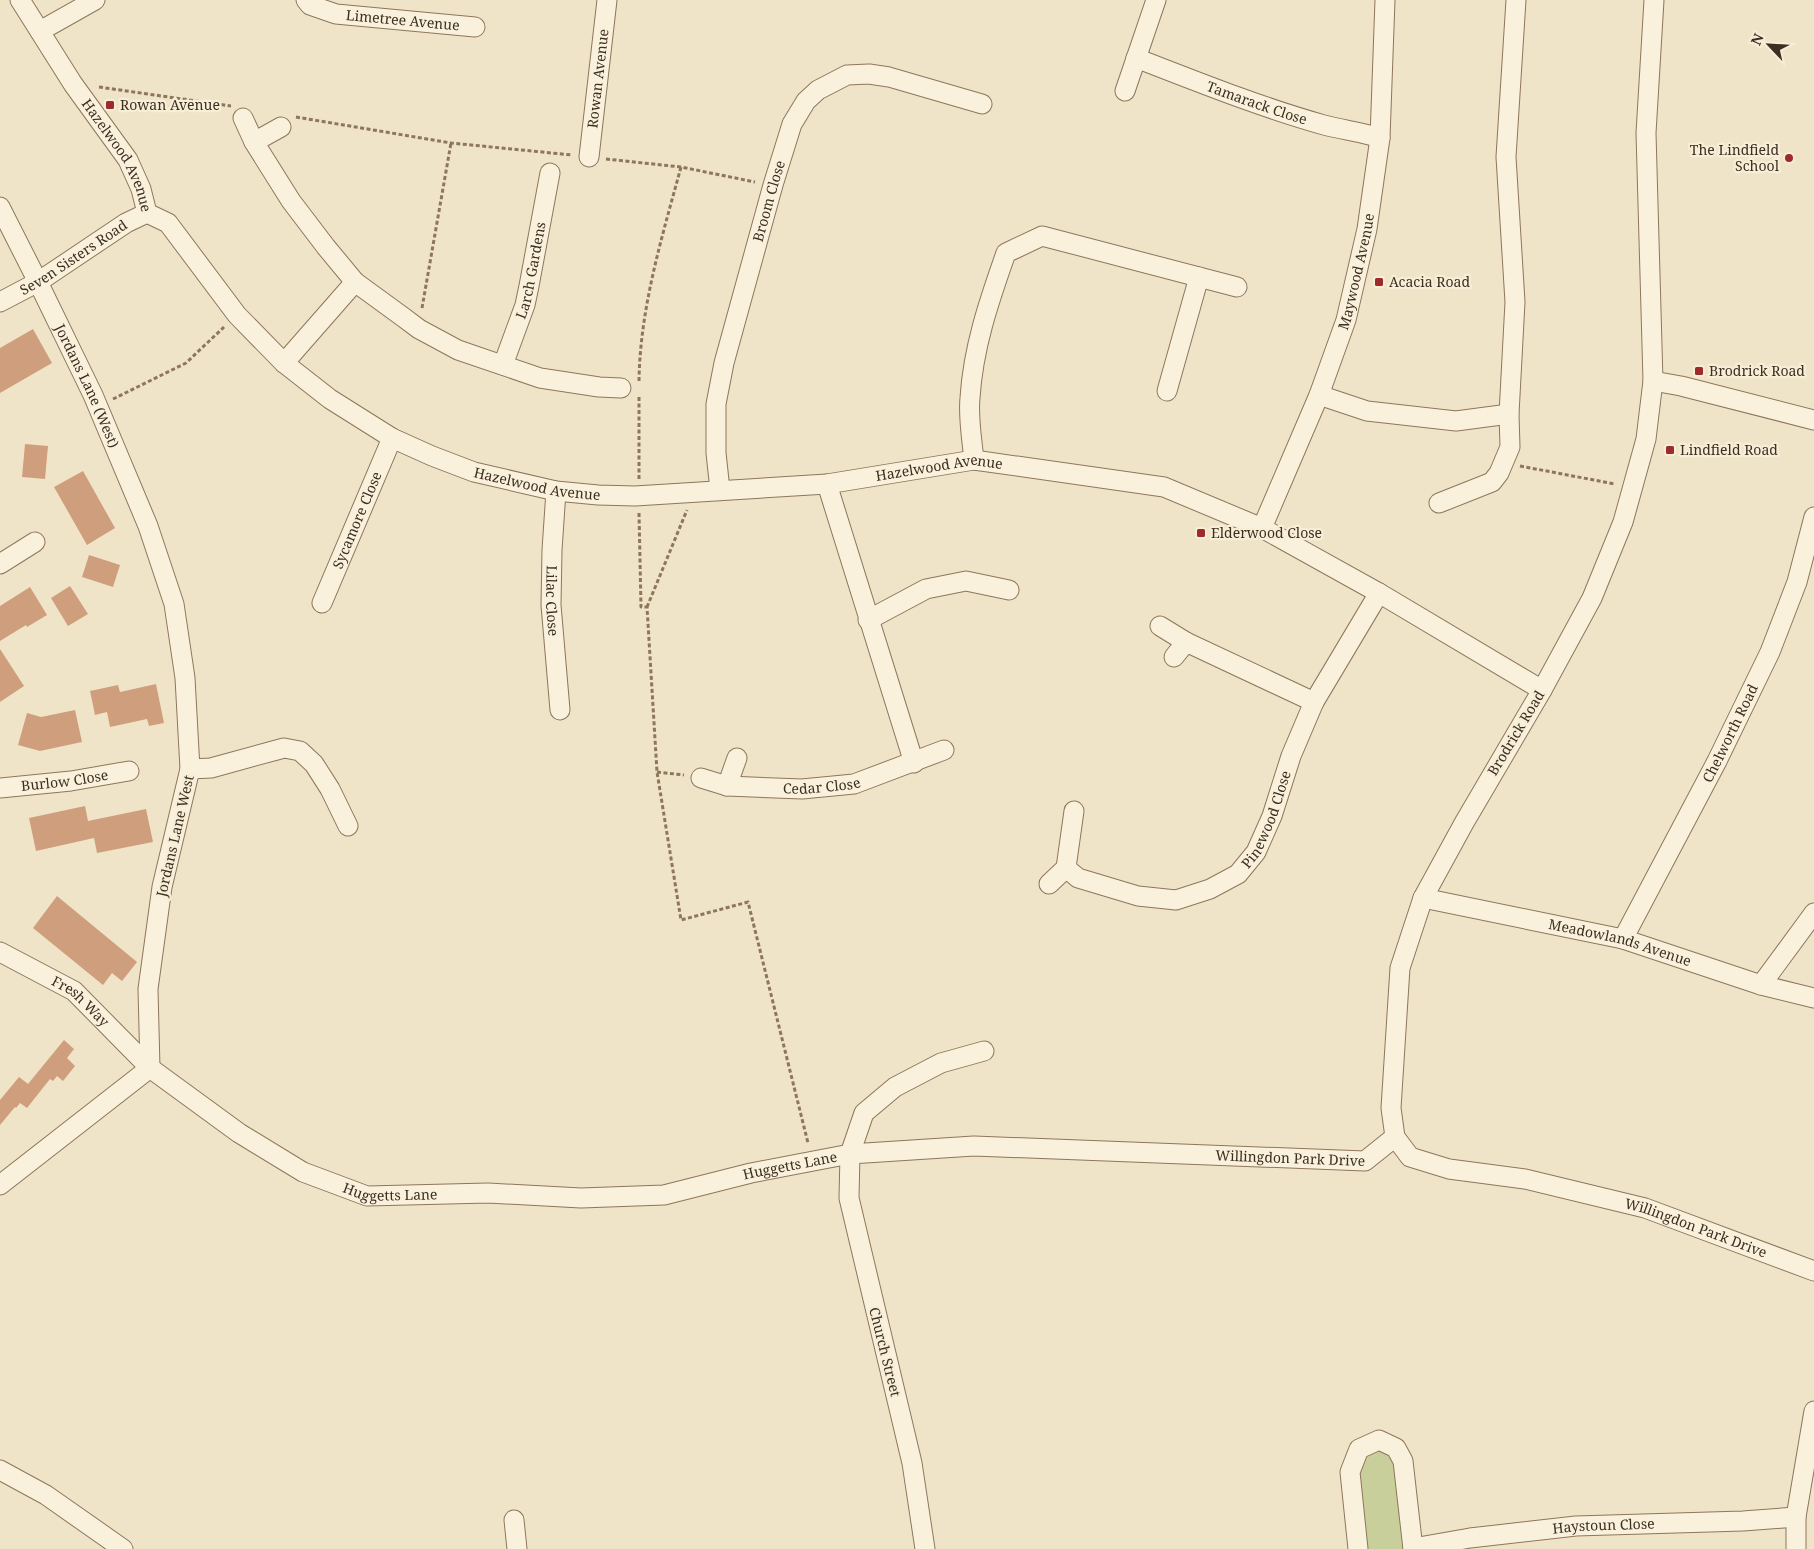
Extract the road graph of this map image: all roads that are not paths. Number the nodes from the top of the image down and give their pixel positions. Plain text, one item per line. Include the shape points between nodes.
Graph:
1 (20, 0) edge
2 (95, 0) edge
3 (306, 0) edge
4 (607, 0) edge
5 (1156, 0) edge
6 (1385, 0) edge
7 (1516, 0) edge
8 (1654, 0) edge
9 (475, 27) dead end
10 (40, 32) junction
11 (1136, 58) junction
12 (1125, 91) dead end
13 (982, 104) dead end
14 (237, 112) road end
15 (284, 121) road end
16 (1380, 138) junction
17 (254, 142) junction
18 (589, 157) road end
19 (550, 173) dead end
20 (0, 208) edge
21 (148, 213) junction
22 (1198, 277) junction
23 (38, 282) junction
24 (355, 282) junction
25 (1237, 287) dead end
26 (0, 302) edge
27 (284, 363) junction
28 (503, 365) junction
29 (1653, 381) junction
30 (621, 388) dead end
31 (1167, 391) dead end
32 (1319, 395) junction
33 (1509, 414) junction
34 (1814, 420) edge
35 (392, 438) junction
36 (974, 460) junction
37 (827, 484) junction
38 (720, 490) junction
39 (133, 491) joint
40 (556, 491) junction
41 (1440, 503) dead end
42 (1814, 517) edge
43 (1262, 528) junction
44 (35, 542) dead end
45 (0, 564) edge
46 (1009, 590) dead end
47 (1378, 593) junction
48 (322, 603) dead end
49 (868, 620) junction
50 (1160, 626) dead end
51 (1186, 642) junction
52 (1174, 657) dead end
53 (1542, 690) junction
54 (1314, 702) junction
55 (560, 710) dead end
56 (944, 750) dead end
57 (737, 758) dead end
58 (914, 763) junction
59 (190, 768) junction
60 (129, 770) dead end
61 (701, 778) road end
62 (727, 786) junction
63 (0, 788) edge
64 (1074, 811) dead end
65 (348, 826) dead end
66 (1066, 868) junction
67 (1049, 884) dead end
68 (1423, 898) junction
69 (1814, 913) edge
70 (1623, 940) junction
71 (0, 952) edge
72 (1761, 985) junction
73 (1814, 998) edge
74 (984, 1051) dead end
75 (150, 1068) junction
76 (1395, 1137) junction
77 (850, 1154) junction
78 (0, 1185) edge
79 (1814, 1271) edge
80 (1814, 1411) edge
81 (0, 1470) edge
82 (1796, 1518) junction
83 (514, 1520) dead end
84 (1413, 1548) edge
85 (123, 1549) edge
86 (517, 1549) edge
87 (925, 1549) edge
88 (1358, 1549) edge
89 (1796, 1549) edge

1 - 10 street, Hazelwood Avenue
2 - 10 street
3 - 9 street, Limetree Avenue via 310,5 336,14
4 - 18 street, Rowan Avenue
5 - 11 street
6 - 16 street, Maywood Avenue
7 - 33 street via 1506,157 1515,302
8 - 29 street, Brodrick Road via 1646,133
10 - 21 street, Hazelwood Avenue via 128,160
11 - 12 street
11 - 16 street, Tamarack Close via 1232,95 1315,122
13 - 38 street, Broom Close via 869,74 848,75 818,90 806,101 792,124 731,333 716,404
14 - 17 street
15 - 17 street
16 - 32 street, Maywood Avenue via 1367,229 1346,320
17 - 24 street via 291,201
19 - 28 street, Larch Gardens via 525,305
20 - 23 street, Jordans Lane (West)
21 - 23 street, Seven Sisters Road via 126,222
21 - 27 street, Hazelwood Avenue via 168,223 237,314
22 - 25 street
22 - 31 street
22 - 36 street via 1042,236 1006,254 975,352 969,400
23 - 26 street, Seven Sisters Road
23 - 39 street, Jordans Lane (West) via 98,407
24 - 27 street
24 - 28 street via 419,329 458,350
27 - 35 street, Hazelwood Avenue via 330,399
28 - 30 street via 540,378
29 - 34 street
29 - 53 street, Brodrick Road via 1646,439 1623,522 1592,598
32 - 33 street via 1367,411 1456,421
32 - 43 street, Maywood Avenue
33 - 41 street via 1510,447 1499,473 1492,482
35 - 40 street, Hazelwood Avenue via 474,472
35 - 48 street, Sycamore Close
36 - 37 street, Hazelwood Avenue
36 - 43 street, Hazelwood Avenue via 1164,487
37 - 38 street, Hazelwood Avenue
37 - 49 street
38 - 40 street, Hazelwood Avenue via 639,496
39 - 59 street, Jordans Lane West via 174,604 185,678
40 - 55 street, Lilac Close via 551,605
42 - 70 street, Chelworth Road via 1797,582 1770,652 1718,761
43 - 47 street, Hazelwood Avenue
44 - 45 street
46 - 49 street via 966,581 926,589
47 - 53 street, Hazelwood Avenue
47 - 54 street, Pinewood Close
49 - 58 street
50 - 51 street
51 - 52 street
51 - 54 street
53 - 68 street, Brodrick Road
54 - 66 street, Pinewood Close via 1291,756 1272,816 1256,852 1238,874 1210,890 1176,900 1138,896 1078,878
56 - 58 street, Cedar Close
57 - 62 street
58 - 62 street, Cedar Close via 854,784 802,789
59 - 65 street via 211,768 284,748 300,751 318,770
59 - 75 street, Jordans Lane West via 162,887 148,989
60 - 63 street, Burlow Close via 70,782
61 - 62 street, Cedar Close
64 - 66 street
66 - 67 street
68 - 70 street, Meadowlands Avenue
68 - 76 street, Brodrick Road via 1400,968 1391,1108
69 - 72 street
70 - 72 street, Meadowlands Avenue
71 - 75 street, Fresh Way via 74,990
72 - 73 street, Meadowlands Avenue
74 - 77 street, Church Street via 941,1063 895,1088 864,1113
75 - 77 street, Huggetts Lane via 239,1133 303,1172 367,1196 488,1194 581,1198 664,1195 751,1173
75 - 78 street
76 - 77 street, Willingdon Park Drive via 1365,1161 974,1146
76 - 79 street, Willingdon Park Drive via 1410,1158 1449,1169 1525,1179 1645,1208
77 - 87 street, Church Street via 849,1198 912,1463
80 - 82 street
81 - 85 street via 46,1495
82 - 84 street, Haystoun Close via 1576,1526
82 - 89 street
83 - 86 street
84 - 88 street, Haystoun Close via 1403,1461 1396,1448 1379,1440 1359,1449 1350,1472

